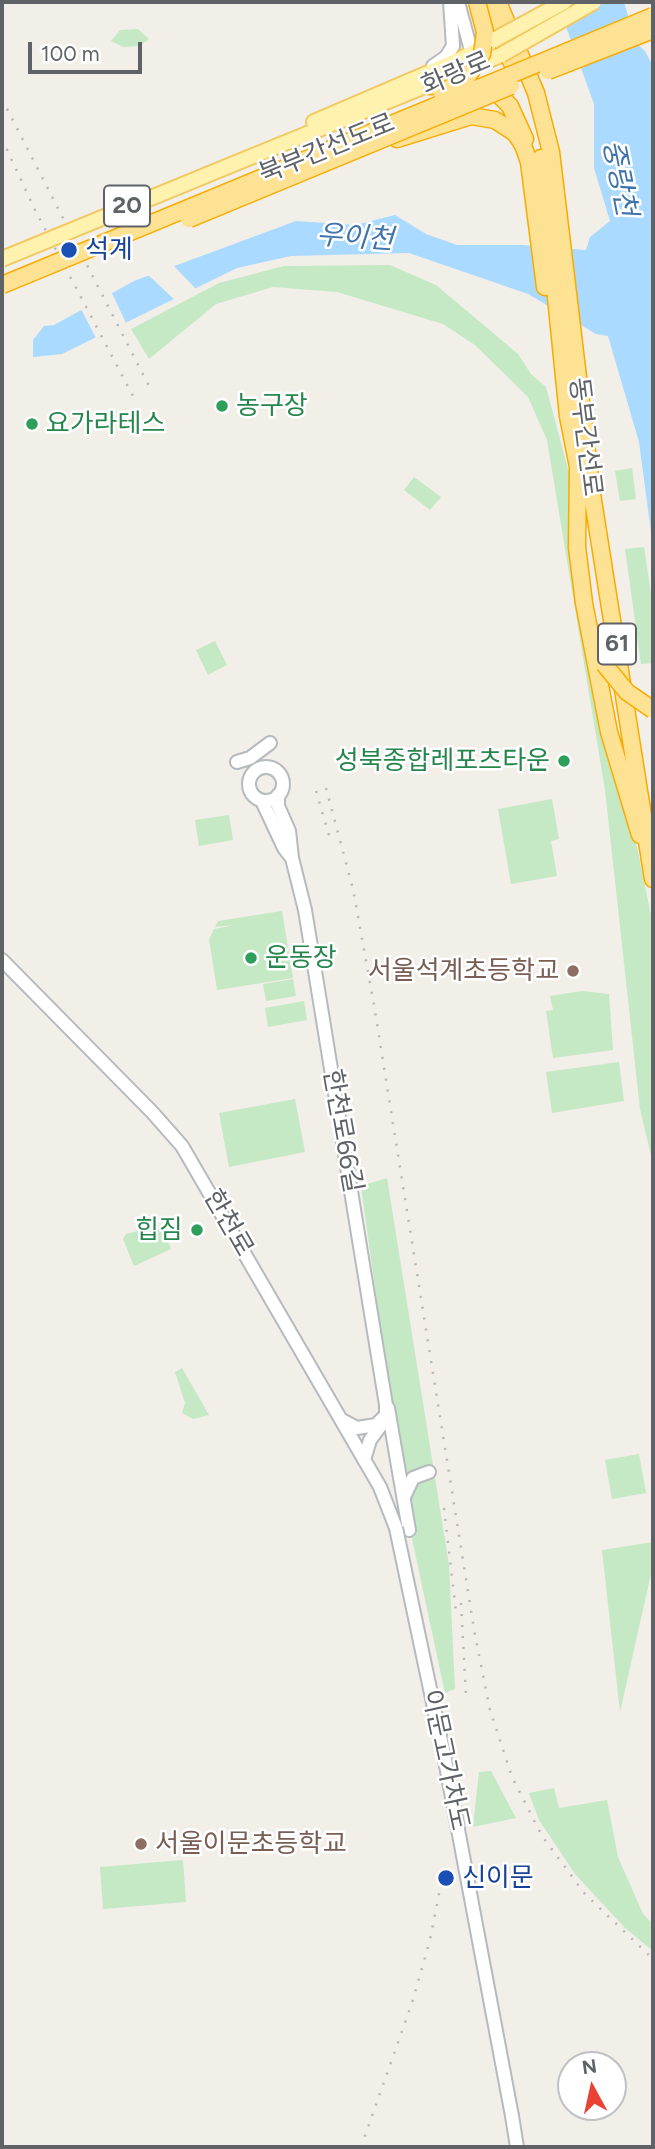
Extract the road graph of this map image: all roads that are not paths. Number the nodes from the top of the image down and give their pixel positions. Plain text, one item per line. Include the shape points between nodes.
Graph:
1 (450, 2) edge
2 (457, 2) edge
3 (477, 2) edge
4 (485, 2) edge
5 (498, 2) edge
6 (564, 2) edge
7 (594, 2) edge
8 (653, 16) edge
9 (653, 30) edge
10 (473, 60) junction
11 (427, 79) junction
12 (492, 90) junction
13 (348, 147) junction
14 (252, 153) junction
15 (552, 197) junction
16 (2, 251) edge
17 (2, 259) edge
18 (553, 268) junction
19 (2, 285) edge
20 (2, 296) edge
21 (569, 313) junction
22 (575, 417) junction
23 (577, 499) junction
24 (588, 627) junction
25 (653, 710) edge
26 (270, 743) junction
27 (237, 762) dead end
28 (262, 768) junction
29 (275, 770) junction
30 (278, 795) junction
31 (262, 801) junction
32 (292, 858) junction
33 (653, 875) edge
34 (2, 960) edge
35 (386, 1410) junction
36 (342, 1420) junction
37 (397, 1454) junction
38 (364, 1460) junction
39 (404, 1498) junction
40 (402, 1529) junction
41 (517, 2147) edge

1 - 11 main road via 452,49
2 - 10 main road
3 - 13 highway, bridge via 485,40 480,60 469,75 452,88 407,107
4 - 15 highway, 61 via 530,107
5 - 15 highway, 동부간선로 / 61 via 540,105
6 - 10 main road, 화랑로 / 20, bridge via 494,40
7 - 10 main road, 화랑로 / 20, bridge via 501,55
8 - 13 highway, 북부간선도로, bridge
9 - 13 highway, 북부간선도로, bridge
10 - 11 main road, 화랑로 / 20
10 - 12 highway via 482,83
11 - 12 highway
11 - 14 main road, 화랑로 / 20
12 - 15 highway via 513,111
13 - 19 highway, 북부간선도로, bridge
13 - 20 highway, 북부간선도로, bridge
13 - 23 highway, bridge via 471,116 497,120 518,136 529,162
14 - 16 main road, 화랑로 / 20
14 - 17 main road, 화랑로 / 20, bridge
15 - 18 highway
15 - 21 highway, 동부간선로 / 61
18 - 21 highway
18 - 22 highway
21 - 22 highway, 동부간선로 / 61
22 - 23 highway
22 - 33 highway, 동부간선로 / 61
23 - 24 highway via 579,574
24 - 25 highway, bridge via 604,664 622,688
24 - 33 highway via 609,732
26 - 27 main road
26 - 28 main road
26 - 29 main road
28 - 29 main road
28 - 31 main road via 251,775 249,785
29 - 30 main road via 282,780
30 - 31 main road
30 - 32 main road
31 - 32 main road
32 - 35 main road, 한천로66길 via 305,910
34 - 36 main road, 한천로 via 182,1146
35 - 36 main road via 379,1424 369,1427 357,1428
35 - 37 main road, 한천로66길
35 - 38 main road
36 - 38 main road, 한천로
37 - 39 main road, 한천로66길
37 - 39 main road via 412,1470 429,1472 413,1478
38 - 40 main road, 한천로
39 - 40 main road, 한천로66길
40 - 41 main road, 이문고가차도, bridge

